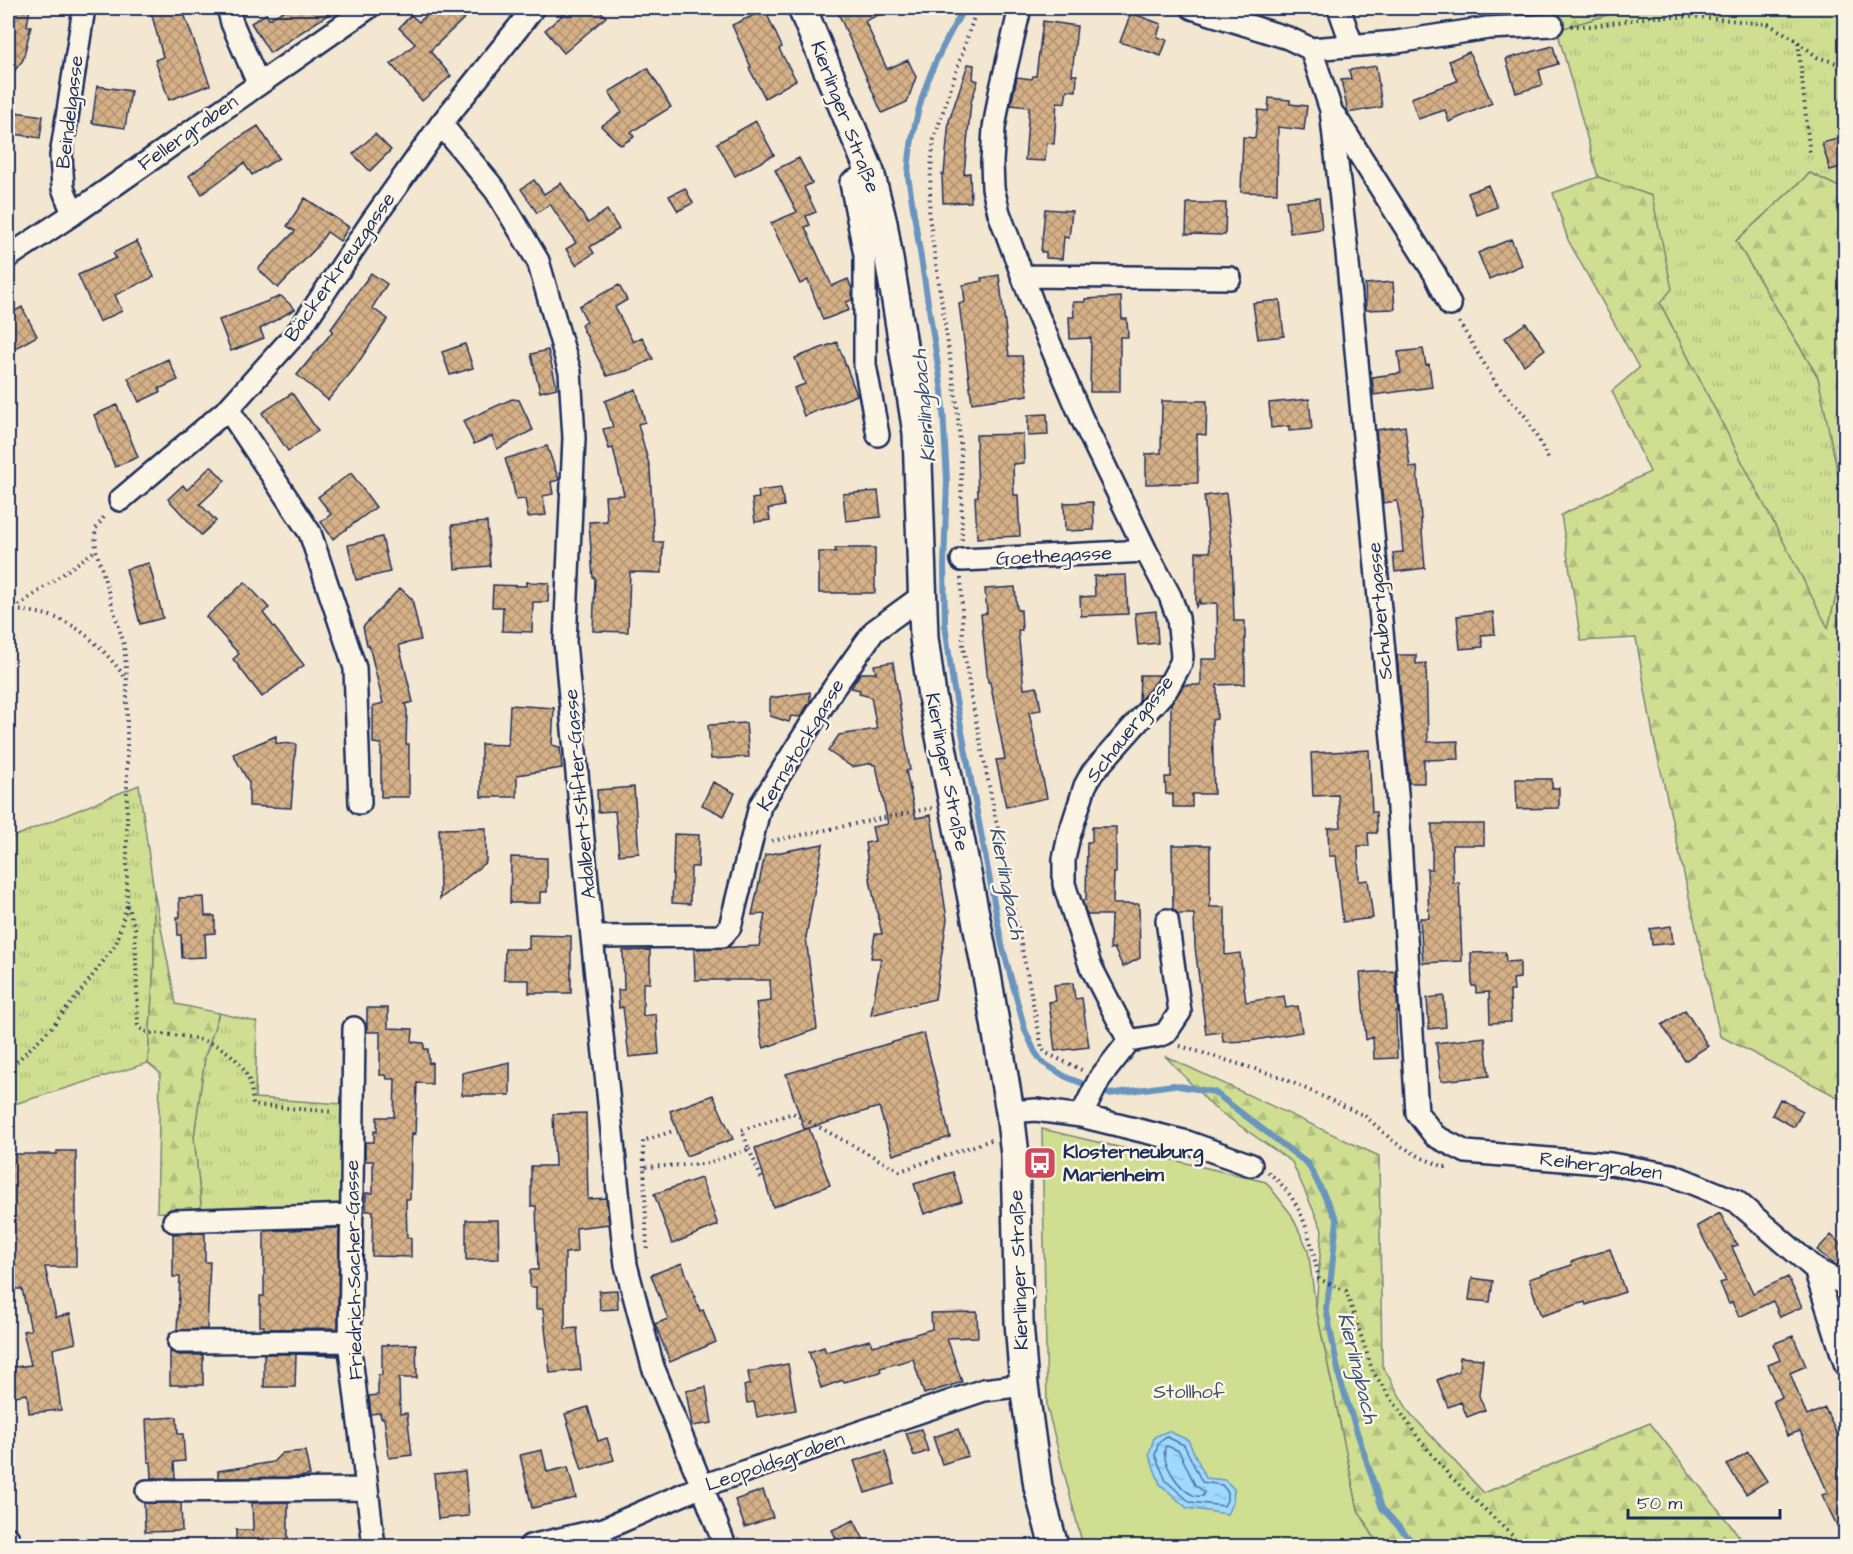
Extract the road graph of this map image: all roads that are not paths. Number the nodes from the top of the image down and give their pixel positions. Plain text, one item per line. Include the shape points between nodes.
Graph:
1 (84, 8) edge
2 (228, 8) edge
3 (368, 8) edge
4 (533, 8) edge
5 (802, 8) edge
6 (1020, 8) edge
7 (1192, 8) edge
8 (1240, 8) edge
9 (1339, 8) edge
10 (1552, 25) road end
11 (1253, 27) junction
12 (1352, 45) junction
13 (1311, 49) junction
14 (258, 83) junction
15 (1331, 110) junction
16 (441, 124) junction
17 (870, 172) junction
18 (73, 214) junction
19 (8, 257) edge
20 (1022, 276) junction
21 (1230, 278) dead end
22 (1449, 306) road end
23 (228, 409) junction
24 (878, 435) dead end
25 (120, 500) road end
26 (1146, 551) junction
27 (962, 560) dead end
28 (922, 596) junction
29 (360, 803) dead end
30 (1167, 920) dead end
31 (592, 937) junction
32 (354, 1028) dead end
33 (1129, 1041) junction
34 (1084, 1108) junction
35 (1010, 1112) junction
36 (1417, 1113) joint
37 (1251, 1165) road end
38 (352, 1215) junction
39 (174, 1221) dead end
40 (1815, 1269) junction
41 (1845, 1286) edge
42 (351, 1341) junction
43 (178, 1342) dead end
44 (1845, 1366) edge
45 (1024, 1385) junction
46 (702, 1486) junction
47 (366, 1489) junction
48 (147, 1491) dead end
49 (8, 1537) edge
50 (9, 1546) edge
51 (374, 1546) edge
52 (530, 1546) edge
53 (725, 1546) edge
54 (1054, 1546) edge

1 - 18 street, Beindelgasse via 61,156 63,188
2 - 14 street
3 - 14 street, Fellergraben
4 - 16 street, Bäckerkreuzgasse
5 - 17 main road, Kierlinger Straße
6 - 20 street, Schauergasse via 1000,93 992,162 999,213
7 - 11 street
8 - 11 street
9 - 12 street
10 - 12 street via 1488,28
11 - 13 street
12 - 13 street
13 - 15 street, Schubertgasse
14 - 18 street, Fellergraben
15 - 22 street, Schubertgasse via 1435,274
15 - 36 street, Schubertgasse via 1397,793
16 - 23 street, Bäckerkreuzgasse via 300,329
16 - 31 street, Adalbert-Stifter-Gasse via 496,191 538,261 570,372 574,438 565,642
17 - 24 street via 851,183 865,255 865,365
17 - 28 main road, Kierlinger Straße via 883,223 917,433
18 - 19 street, Fellergraben
20 - 21 street
20 - 26 street, Schauergasse via 1082,418
23 - 25 street, Bäckerkreuzgasse
23 - 29 street via 310,533 355,668
26 - 27 street, Goethegasse
26 - 33 street, Schauergasse via 1178,618 1181,663 1167,689 1092,773 1069,836 1064,872 1064,884 1090,965
28 - 31 street, Kernstockgasse via 874,631 760,806 730,927 722,936
28 - 35 main road, Kierlinger Straße via 932,696
30 - 33 street via 1180,1012 1166,1033
31 - 46 street, Adalbert-Stifter-Gasse via 626,1265 653,1367
32 - 38 street, Friedrich-Sacher-Gasse
33 - 34 street via 1100,1078
34 - 35 street
34 - 37 street
35 - 45 main road, Kierlinger Straße
36 - 40 street, Reihergraben via 1435,1136 1466,1152 1611,1164 1672,1175 1736,1202
38 - 39 street
38 - 42 street, Friedrich-Sacher-Gasse
40 - 41 street, Reihergraben
40 - 44 street
42 - 43 street
42 - 47 street, Friedrich-Sacher-Gasse
45 - 46 street, Leopoldsgraben via 984,1390
45 - 54 main road, Kierlinger Straße via 1038,1487
46 - 52 street, Leopoldsgraben via 604,1529
46 - 53 street, Adalbert-Stifter-Gasse
47 - 48 street
47 - 51 street, Friedrich-Sacher-Gasse
49 - 50 street

